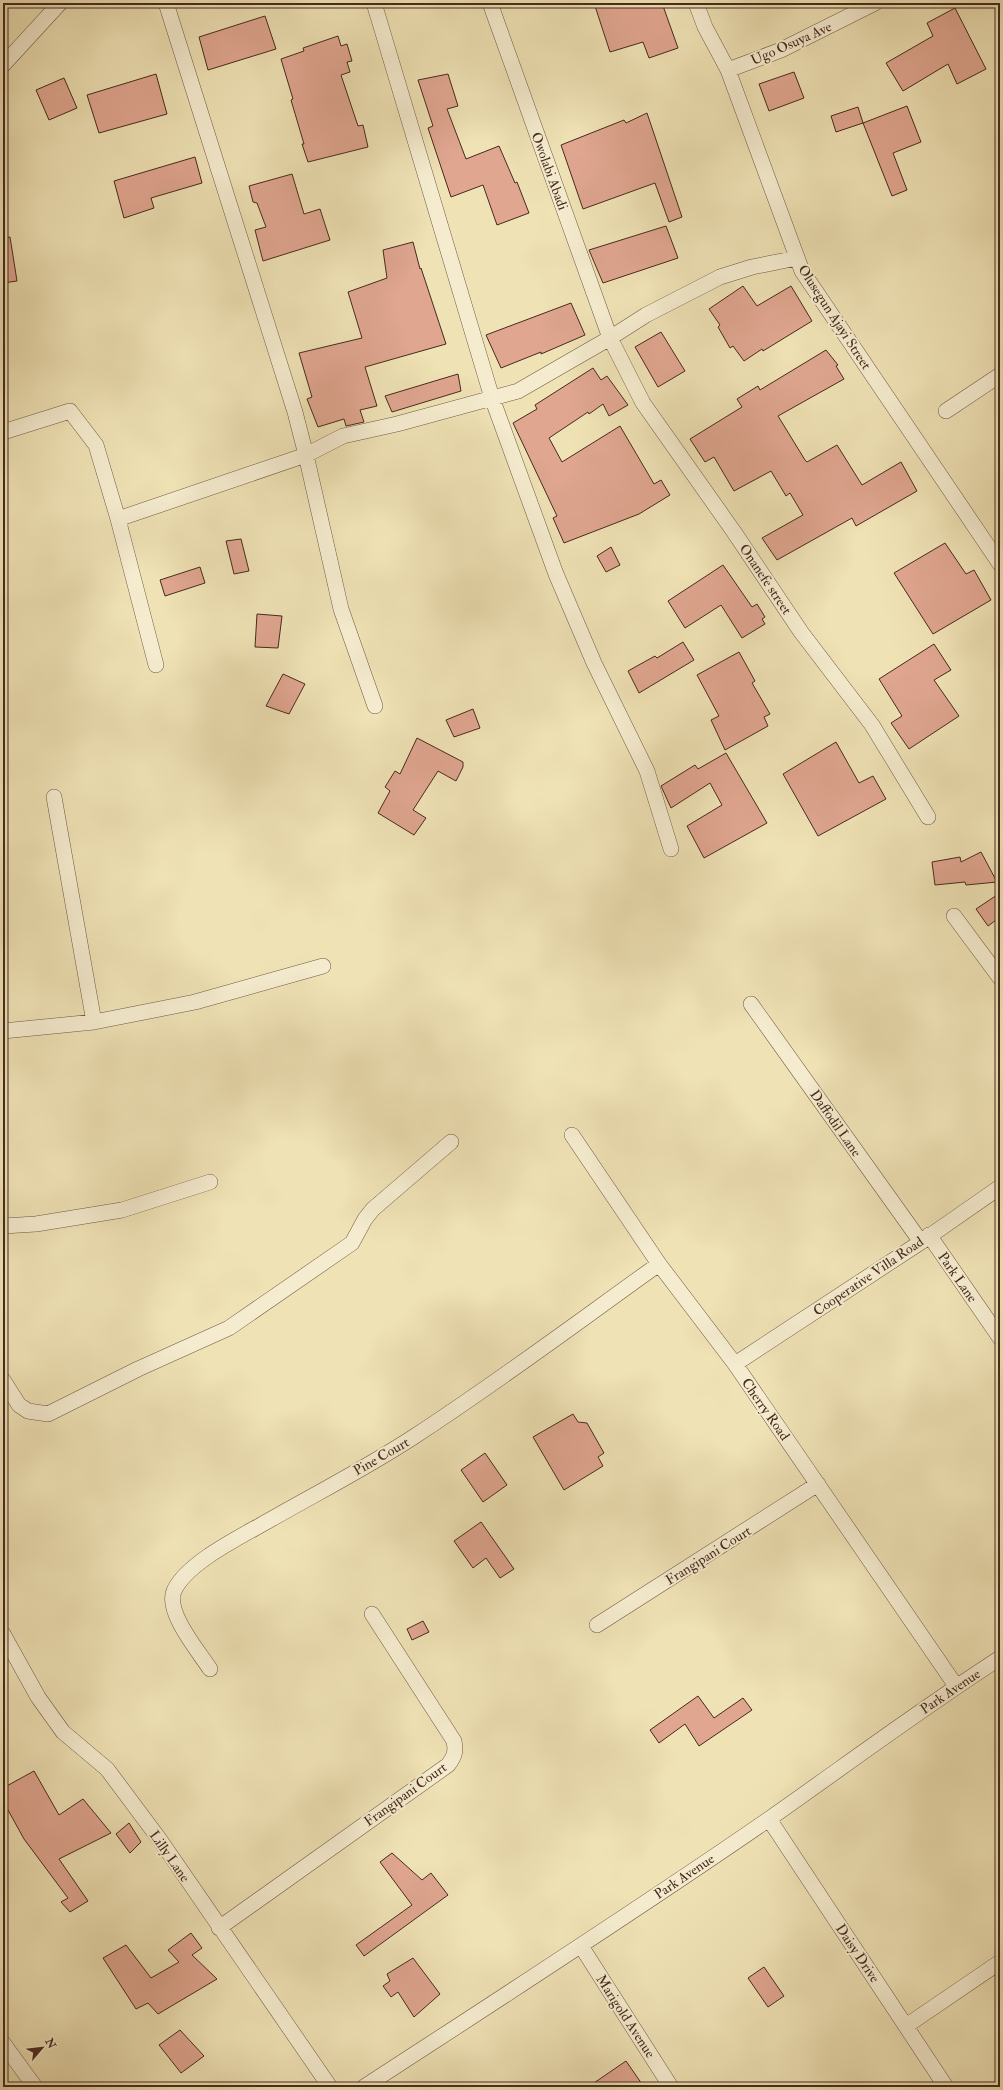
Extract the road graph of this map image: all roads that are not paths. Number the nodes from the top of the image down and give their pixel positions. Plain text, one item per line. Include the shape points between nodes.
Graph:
1 (60, 3) edge
2 (166, 3) edge
3 (374, 3) edge
4 (490, 3) edge
5 (696, 3) edge
6 (875, 3) edge
7 (3, 65) edge
8 (728, 70) junction
9 (797, 258) junction
10 (610, 338) junction
11 (1000, 375) edge
12 (492, 398) junction
13 (946, 411) dead end
14 (3, 432) edge
15 (306, 455) junction
16 (118, 519) junction
17 (1000, 564) edge
18 (156, 665) dead end
19 (375, 706) dead end
20 (54, 797) dead end
21 (928, 817) dead end
22 (671, 849) dead end
23 (954, 916) dead end
24 (323, 966) dead end
25 (1000, 978) edge
26 (751, 1004) dead end
27 (94, 1022) junction
28 (3, 1031) edge
29 (572, 1135) dead end
30 (451, 1142) dead end
31 (210, 1182) dead end
32 (1000, 1187) edge
33 (3, 1226) edge
34 (925, 1239) junction
35 (659, 1264) junction
36 (1000, 1338) edge
37 (735, 1364) junction
38 (3, 1380) edge
39 (818, 1484) junction
40 (372, 1614) dead end
41 (597, 1625) dead end
42 (3, 1634) edge
43 (1000, 1658) edge
44 (210, 1669) dead end
45 (956, 1686) junction
46 (769, 1819) junction
47 (219, 1928) junction
48 (581, 1946) junction
49 (1000, 1962) edge
50 (906, 2026) junction
51 (3, 2043) edge
52 (35, 2087) edge
53 (330, 2087) edge
54 (364, 2087) edge
55 (671, 2087) edge
56 (946, 2087) edge

1 - 7 street
2 - 15 street via 293,405
3 - 12 street
4 - 10 street, Owolabi Abadi
5 - 8 street, Olusegun Ajayi Street via 705,27
6 - 8 street, Ugo Osuya Ave via 781,50
8 - 9 street, Olusegun Ajayi Street
9 - 10 street via 752,267 720,277 646,315
9 - 17 street, Olusegun Ajayi Street via 816,293
10 - 12 street via 518,391
10 - 21 street, Onanefe street via 643,403 801,632 872,725
11 - 13 street
12 - 15 street via 343,436
12 - 22 street via 556,574 594,663 647,771
14 - 16 street via 70,411 96,445
15 - 16 street
15 - 19 street via 341,609
16 - 18 street
20 - 27 street
23 - 25 street
24 - 27 street via 195,1002
26 - 34 street, Daffodil Lane
27 - 28 street
29 - 35 street, Cherry Road
30 - 38 street via 373,1209 352,1243 229,1328 138,1369 48,1414 23,1408
31 - 33 street via 122,1210 36,1224
32 - 34 street, Cooperative Villa Road
34 - 36 street, Park Lane
34 - 37 street, Cooperative Villa Road
35 - 37 street, Cherry Road
35 - 44 street, Pine Court via 414,1437 245,1534 198,1564 173,1592 173,1604 180,1624
37 - 39 street, Cherry Road
39 - 41 street, Frangipani Court
39 - 45 street, Cherry Road
40 - 47 street, Frangipani Court via 454,1741 454,1758 448,1765
42 - 47 street, Lilly Lane via 38,1697 63,1732 107,1769 160,1840
43 - 45 street, Park Avenue
45 - 46 street, Park Avenue
46 - 48 street, Park Avenue
46 - 50 street, Daisy Drive
47 - 53 street, Lilly Lane
48 - 54 street, Park Avenue
48 - 55 street, Marigold Avenue
49 - 50 street
50 - 56 street, Daisy Drive
51 - 52 street

